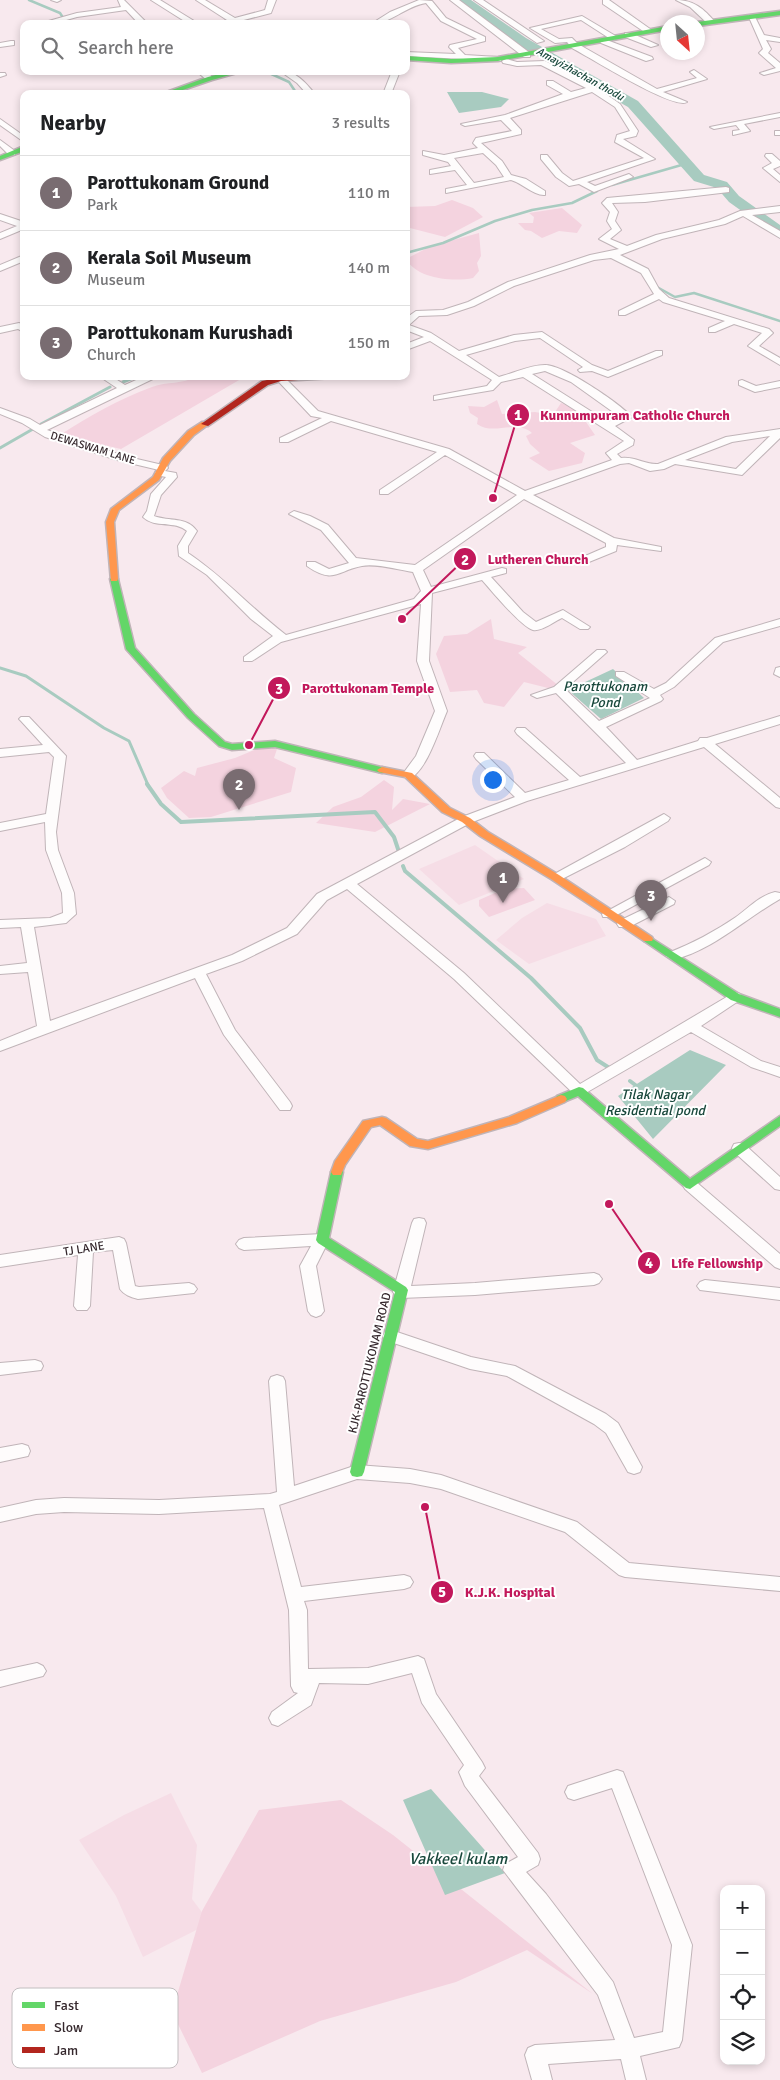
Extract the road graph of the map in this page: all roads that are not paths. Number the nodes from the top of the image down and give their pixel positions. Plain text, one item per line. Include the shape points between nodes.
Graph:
1 (117, 0) edge
2 (155, 0) edge
3 (200, 0) edge
4 (272, 0) edge
5 (454, 0) edge
6 (478, 0) edge
7 (680, 0) edge
8 (606, 2) dead end
9 (127, 8) junction
10 (780, 13) edge
11 (751, 17) junction
12 (58, 20) edge
13 (140, 20) edge
14 (189, 20) edge
15 (234, 20) edge
16 (243, 20) edge
17 (381, 20) edge
18 (711, 22) junction
19 (705, 23) edge
20 (660, 29) edge
21 (649, 31) junction
22 (628, 36) junction
23 (762, 37) junction
24 (609, 39) junction
25 (780, 40) edge
26 (11, 43) dead end
27 (0, 45) edge
28 (654, 45) dead end
29 (575, 46) junction
30 (410, 54) edge
31 (529, 55) junction
32 (463, 56) junction
33 (649, 59) dead end
34 (410, 60) edge
35 (502, 60) junction
36 (780, 68) edge
37 (694, 72) dead end
38 (764, 73) dead end
39 (205, 75) edge
40 (290, 75) edge
41 (394, 75) edge
42 (550, 83) dead end
43 (593, 89) junction
44 (173, 90) edge
45 (308, 90) edge
46 (389, 90) edge
47 (657, 91) junction
48 (568, 94) junction
49 (683, 102) dead end
50 (780, 115) edge
51 (506, 117) junction
52 (0, 121) edge
53 (738, 123) junction
54 (465, 124) dead end
55 (714, 127) dead end
56 (736, 133) dead end
57 (20, 137) edge
58 (0, 142) edge
59 (20, 150) edge
60 (483, 150) junction
61 (12, 153) junction
62 (426, 153) dead end
63 (769, 156) dead end
64 (447, 157) junction
65 (544, 157) dead end
66 (0, 158) edge
67 (458, 167) junction
68 (433, 172) dead end
69 (629, 177) dead end
70 (510, 178) junction
71 (780, 179) edge
72 (581, 182) junction
73 (472, 186) junction
74 (726, 190) dead end
75 (450, 191) dead end
76 (542, 193) dead end
77 (780, 209) edge
78 (743, 213) junction
79 (0, 217) edge
80 (20, 224) edge
81 (20, 228) edge
82 (780, 235) edge
83 (0, 236) edge
84 (627, 249) junction
85 (612, 255) junction
86 (20, 260) edge
87 (0, 268) edge
88 (660, 295) junction
89 (622, 313) dead end
90 (735, 320) junction
91 (410, 322) edge
92 (20, 327) edge
93 (410, 327) edge
94 (0, 330) edge
95 (712, 330) dead end
96 (428, 335) junction
97 (410, 345) edge
98 (659, 353) dead end
99 (459, 354) junction
100 (780, 362) edge
101 (590, 368) junction
102 (525, 374) junction
103 (568, 375) junction
104 (111, 380) edge
105 (144, 380) edge
106 (281, 380) joint
107 (498, 380) junction
108 (742, 383) dead end
109 (780, 384) edge
110 (124, 388) junction
111 (437, 398) dead end
112 (0, 411) edge
113 (331, 418) junction
114 (608, 426) junction
115 (39, 430) junction
116 (780, 432) edge
117 (284, 440) dead end
118 (445, 451) junction
119 (619, 461) junction
120 (674, 461) junction
121 (161, 470) junction
122 (384, 492) dead end
123 (524, 495) junction
124 (294, 514) dead end
125 (611, 541) junction
126 (656, 549) dead end
127 (580, 562) dead end
128 (359, 563) junction
129 (311, 564) dead end
130 (418, 569) junction
131 (502, 571) dead end
132 (484, 576) junction
133 (427, 591) junction
134 (780, 622) edge
135 (584, 628) dead end
136 (280, 637) junction
137 (601, 652) dead end
138 (248, 659) dead end
139 (620, 674) dead end
140 (558, 689) junction
141 (654, 694) junction
142 (537, 695) dead end
143 (25, 718) dead end
144 (780, 720) edge
145 (598, 726) junction
146 (521, 731) dead end
147 (704, 741) junction
148 (52, 748) junction
149 (0, 754) edge
150 (480, 756) dead end
151 (635, 765) junction
152 (408, 775) junction
153 (578, 782) junction
154 (523, 798) junction
155 (780, 804) edge
156 (50, 817) junction
157 (664, 818) dead end
158 (466, 820) junction
159 (0, 827) edge
160 (704, 862) dead end
161 (555, 877) junction
162 (349, 884) junction
163 (775, 896) dead end
164 (669, 902) dead end
165 (608, 914) junction
166 (27, 923) junction
167 (0, 924) edge
168 (624, 924) junction
169 (673, 956) junction
170 (35, 967) junction
171 (0, 970) edge
172 (198, 971) junction
173 (735, 997) junction
174 (780, 1013) edge
175 (691, 1026) junction
176 (44, 1028) junction
177 (0, 1046) edge
178 (780, 1072) edge
179 (579, 1090) junction
180 (285, 1106) dead end
181 (780, 1120) edge
182 (739, 1148) junction
183 (690, 1185) junction
184 (780, 1185) edge
185 (419, 1224) dead end
186 (322, 1240) junction
187 (244, 1244) dead end
188 (86, 1249) junction
189 (0, 1261) edge
190 (780, 1263) edge
191 (594, 1279) dead end
192 (705, 1286) dead end
193 (189, 1289) dead end
194 (401, 1291) junction
195 (780, 1294) edge
196 (82, 1306) dead end
197 (316, 1311) dead end
198 (390, 1336) junction
199 (35, 1366) dead end
200 (0, 1369) edge
201 (276, 1381) dead end
202 (22, 1451) dead end
203 (0, 1455) edge
204 (634, 1468) dead end
205 (357, 1472) junction
206 (286, 1494) junction
207 (270, 1500) junction
208 (0, 1515) edge
209 (404, 1582) dead end
210 (780, 1584) edge
211 (294, 1595) junction
212 (37, 1670) dead end
213 (0, 1679) edge
214 (300, 1686) dead end
215 (278, 1718) dead end
216 (574, 1792) dead end
217 (628, 2050) junction
218 (542, 2080) edge
219 (636, 2080) edge

1 - 9 street
2 - 14 street
3 - 15 street
4 - 16 street via 268,11
5 - 31 street
6 - 29 street via 544,43
7 - 18 street via 693,5
8 - 21 street
9 - 12 street
9 - 13 street
10 - 11 street
11 - 18 street
11 - 23 street
17 - 32 street via 404,7 427,1 445,20 482,39 453,46
18 - 19 street
20 - 21 street
21 - 22 street
22 - 24 street
22 - 28 street
23 - 25 street
23 - 36 street via 767,49 763,53
24 - 29 street
24 - 29 street via 582,18 534,28 558,41 568,40
24 - 33 street
26 - 27 street
29 - 31 street
29 - 47 street
30 - 32 street
31 - 35 street
32 - 35 street
34 - 35 street via 461,65
35 - 43 street via 517,64 542,63
36 - 38 street
37 - 47 street via 703,79
39 - 44 street
40 - 45 street
41 - 46 street
42 - 48 street
43 - 48 street
43 - 72 street via 623,109 634,131 618,140 651,159
47 - 49 street
48 - 51 street via 546,107
50 - 53 street
51 - 54 street
51 - 60 street via 504,120 518,132 479,140 477,144
52 - 57 street
53 - 55 street
53 - 56 street via 746,131
58 - 61 street
59 - 61 street
60 - 64 street
60 - 70 street
61 - 66 street
62 - 64 street
63 - 71 street via 778,164 767,168
64 - 67 street
65 - 72 street via 567,182
67 - 68 street
67 - 73 street
69 - 72 street via 594,189
70 - 73 street
70 - 76 street via 523,181
73 - 75 street
74 - 84 street via 610,200 606,203 614,212 611,221 617,230 603,240
77 - 78 street
78 - 82 street
78 - 84 street
79 - 80 street
81 - 83 street
84 - 85 street
85 - 88 street via 645,271
85 - 91 street via 593,257 529,277 444,313 420,313
86 - 87 street
88 - 89 street
88 - 90 street via 666,300
90 - 95 street
90 - 100 street via 766,331 768,334 753,346
92 - 94 street
93 - 96 street
96 - 97 street via 429,338
96 - 99 street
98 - 101 street via 608,374
99 - 101 street via 514,338 542,335
99 - 107 street
101 - 103 street
102 - 103 street via 550,368
102 - 107 street
102 - 114 street
103 - 114 street via 627,417
104 - 110 street
105 - 110 street
106 - 113 street via 315,414
106 - 121 street via 265,384 191,433
107 - 111 street via 490,388
108 - 109 street via 754,389
110 - 115 street
112 - 115 street, DEWASWAM LANE via 16,416
113 - 117 street
113 - 118 street
114 - 119 street via 629,440 611,453
115 - 121 street, DEWASWAM LANE
116 - 120 street via 730,440
116 - 120 street via 738,473
118 - 122 street
118 - 123 street
119 - 120 street via 630,460 650,468
119 - 123 street
121 - 136 street via 172,477 156,494 148,517 153,521 183,523 190,527 192,531 183,546 183,554 211,573
121 - 152 street via 115,509 110,522 114,581 127,638 131,649 156,680 190,716 227,746 274,744
123 - 125 street
123 - 130 street
124 - 128 street via 330,531 346,555
125 - 126 street
125 - 127 street via 612,549
128 - 129 street via 328,573
128 - 130 street
130 - 133 street
131 - 132 street
132 - 133 street
132 - 135 street via 519,614 535,626 563,613
133 - 136 street via 418,601 290,639
133 - 152 street via 423,661 441,711 422,758
134 - 141 street via 719,640 670,685
136 - 138 street
137 - 140 street
139 - 141 street
140 - 142 street
140 - 145 street
141 - 145 street via 655,700
143 - 148 street
144 - 147 street
145 - 151 street
146 - 153 street
147 - 151 street
147 - 155 street
148 - 149 street
148 - 156 street via 60,756
150 - 154 street
151 - 153 street
152 - 158 street via 446,810
153 - 154 street
154 - 158 street
156 - 159 street
156 - 166 street via 52,850 68,893 70,914 66,919 54,922
157 - 161 street
158 - 161 street
158 - 162 street
160 - 165 street
161 - 165 street
162 - 172 street via 322,897 292,931 238,958
162 - 179 street via 458,976
163 - 169 street via 702,945
164 - 168 street
165 - 168 street
166 - 167 street
166 - 170 street
168 - 169 street
169 - 173 street
170 - 171 street
170 - 176 street
172 - 176 street
172 - 180 street via 229,1032
173 - 174 street
173 - 175 street
175 - 178 street via 756,1064
175 - 179 street
176 - 177 street
179 - 183 street
179 - 186 street via 514,1120 428,1145 414,1143 382,1121 368,1124 339,1164
181 - 182 street
182 - 183 street
182 - 184 street
183 - 190 street
185 - 194 street
186 - 187 street
186 - 194 street, KJK-PAROTTUKONAM ROAD
186 - 197 street via 308,1266
188 - 189 street, TJ LANE
188 - 193 street, TJ LANE via 119,1243 126,1286 134,1292
188 - 196 street
191 - 194 street via 475,1289
192 - 195 street
194 - 198 street, KJK-PAROTTUKONAM ROAD
198 - 204 street via 470,1363 523,1376 612,1428
198 - 205 street, KJK-PAROTTUKONAM ROAD
199 - 200 street
201 - 206 street
202 - 203 street
205 - 206 street
205 - 210 street via 441,1482 572,1527 625,1570
206 - 207 street
207 - 208 street via 159,1507 64,1505
207 - 211 street
209 - 211 street
211 - 214 street via 298,1610
212 - 213 street
215 - 217 street via 305,1699 312,1675 368,1676 418,1664 428,1698 476,1768 468,1772 471,1780 531,1860 512,1870 539,1900 606,1989
216 - 217 street via 616,1778 682,1945 672,2040
217 - 218 street via 535,2055
217 - 219 street

